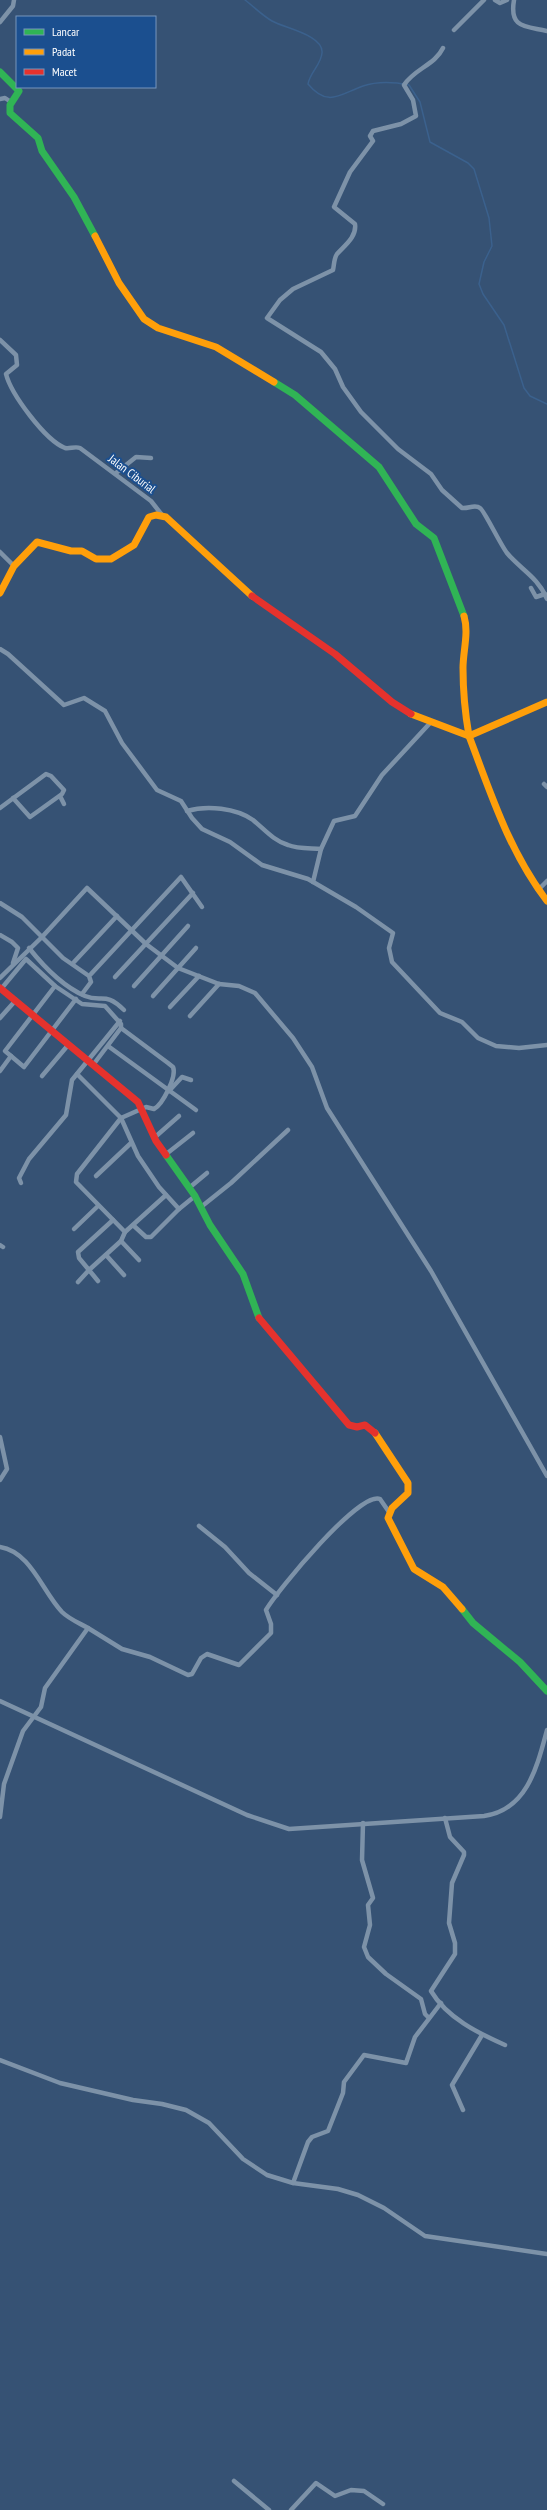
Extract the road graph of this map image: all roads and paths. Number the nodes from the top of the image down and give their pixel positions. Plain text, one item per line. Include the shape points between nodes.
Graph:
1 (14, 0) edge
2 (484, 0) edge
3 (495, 0) edge
4 (507, 0) edge
5 (514, 0) edge
6 (0, 22) edge
7 (454, 30) dead end
8 (547, 31) edge
9 (443, 48) dead end
10 (0, 72) edge
11 (16, 87) edge
12 (17, 88) edge
13 (0, 99) edge
14 (11, 102) junction
15 (0, 340) edge
16 (151, 458) dead end
17 (116, 473) junction
18 (162, 515) junction
19 (0, 552) edge
20 (14, 566) junction
21 (531, 588) dead end
22 (0, 593) edge
23 (546, 596) edge
24 (0, 650) edge
25 (547, 702) edge
26 (431, 722) junction
27 (469, 736) junction
28 (60, 796) junction
29 (13, 798) junction
30 (64, 804) dead end
31 (0, 808) edge
32 (187, 811) junction
33 (322, 849) junction
34 (547, 881) edge
35 (313, 882) junction
36 (538, 890) junction
37 (193, 893) junction
38 (547, 901) edge
39 (0, 903) edge
40 (202, 907) dead end
41 (117, 916) junction
42 (188, 926) dead end
43 (132, 930) junction
44 (0, 935) edge
45 (42, 937) junction
46 (146, 944) junction
47 (29, 948) junction
48 (196, 948) dead end
49 (162, 956) junction
50 (74, 962) dead end
51 (12, 965) junction
52 (178, 968) junction
53 (91, 974) dead end
54 (199, 976) junction
55 (115, 977) dead end
56 (0, 978) edge
57 (219, 984) junction
58 (55, 986) junction
59 (134, 986) dead end
60 (0, 989) edge
61 (82, 994) junction
62 (153, 996) dead end
63 (76, 999) junction
64 (16, 1000) junction
65 (170, 1007) dead end
66 (124, 1010) dead end
67 (34, 1014) junction
68 (190, 1016) dead end
69 (0, 1018) edge
70 (120, 1021) junction
71 (121, 1028) junction
72 (53, 1030) junction
73 (69, 1044) junction
74 (547, 1045) edge
75 (108, 1046) junction
76 (11, 1056) junction
77 (91, 1063) junction
78 (0, 1071) edge
79 (77, 1074) junction
80 (42, 1076) dead end
81 (190, 1080) dead end
82 (169, 1090) junction
83 (143, 1110) junction
84 (196, 1110) dead end
85 (179, 1116) dead end
86 (122, 1118) junction
87 (288, 1130) dead end
88 (193, 1133) dead end
89 (154, 1138) junction
90 (131, 1143) junction
91 (164, 1155) junction
92 (207, 1173) dead end
93 (96, 1176) dead end
94 (21, 1183) dead end
95 (189, 1188) junction
96 (166, 1195) junction
97 (195, 1196) junction
98 (98, 1206) junction
99 (201, 1207) junction
100 (179, 1209) junction
101 (112, 1220) junction
102 (134, 1226) junction
103 (74, 1229) dead end
104 (125, 1232) junction
105 (121, 1241) junction
106 (106, 1255) junction
107 (139, 1260) dead end
108 (89, 1270) junction
109 (124, 1275) dead end
110 (98, 1281) dead end
111 (78, 1282) dead end
112 (0, 1437) edge
113 (547, 1476) edge
114 (0, 1480) edge
115 (389, 1512) junction
116 (199, 1526) dead end
117 (0, 1547) edge
118 (277, 1595) junction
119 (88, 1628) junction
120 (547, 1691) edge
121 (0, 1701) edge
122 (35, 1716) junction
123 (547, 1730) edge
124 (0, 1817) edge
125 (445, 1818) junction
126 (363, 1823) junction
127 (441, 2003) junction
128 (429, 2018) junction
129 (482, 2035) junction
130 (505, 2045) dead end
131 (0, 2060) edge
132 (463, 2110) dead end
133 (294, 2183) junction
134 (547, 2254) edge
135 (234, 2481) dead end
136 (383, 2504) dead end
137 (269, 2510) edge
138 (291, 2510) edge

1 - 6 street via 13,6
2 - 7 street
3 - 4 street via 500,3
5 - 8 street via 513,15 518,24
9 - 23 street via 438,57 411,74 404,85 414,100 416,116 401,124 373,131 370,136 373,141 349,173 347,182 334,205 340,214 354,224 355,229 345,248 336,256 333,270 293,288 267,316 321,352 362,412 398,449 431,474 449,498 462,508 478,506 482,509 507,553 535,579
10 - 11 street
12 - 14 street via 19,90
13 - 14 street via 6,98
14 - 27 street via 10,113 38,138 42,151 74,197 119,283 144,319 158,328 216,346 295,395 379,467 416,524 434,538 457,595 466,626 463,667
15 - 17 street, Jalan Ciburial via 16,356 16,365 6,374 10,386 25,409 54,441 66,448 78,447
16 - 17 street via 136,457
17 - 18 street, Jalan Ciburial via 151,501
18 - 20 street via 149,517 134,545 111,559 96,559 82,551 71,551 37,542
18 - 26 street via 175,523 253,597 335,654 392,702 412,715
19 - 20 street
20 - 22 street
21 - 23 street via 536,598
24 - 32 street via 8,654 64,705 84,698 102,708 122,743 157,790 181,801
25 - 27 street
26 - 27 street
26 - 33 street via 382,775 355,816 334,821
27 - 36 street via 506,835 521,866
28 - 29 street via 30,816
28 - 29 street via 64,792 63,788 46,774
28 - 30 street
29 - 31 street
32 - 33 street via 209,807 240,814 252,819 274,838 288,845
32 - 35 street via 202,829 230,842 262,865
33 - 35 street
34 - 36 street
35 - 74 street via 356,907 393,933 389,948 392,962 440,1013 462,1022 478,1038 496,1046 519,1048
36 - 38 street
37 - 40 street
37 - 43 street via 181,877
37 - 46 street
39 - 45 street via 22,917
41 - 43 street
41 - 45 street via 87,888
41 - 50 street
42 - 49 street
43 - 46 street
43 - 53 street
44 - 51 street via 18,948
45 - 47 street
45 - 61 street via 63,958 91,978
46 - 49 street
46 - 55 street
47 - 51 street
47 - 61 street via 60,980
48 - 52 street
49 - 52 street
49 - 59 street
51 - 56 street
52 - 54 street
52 - 62 street
54 - 57 street
54 - 65 street
57 - 68 street
57 - 113 street via 238,986 255,993 293,1038 312,1067 334,1120 431,1271
58 - 60 street via 26,958
58 - 63 street
58 - 67 street
60 - 64 street
61 - 66 street via 108,998
63 - 70 street via 84,1004 105,1006
63 - 72 street
64 - 67 street
64 - 69 street
67 - 72 street
67 - 76 street via 5,1052
70 - 71 street
70 - 77 street
71 - 75 street
71 - 82 street via 173,1067 174,1073
72 - 73 street
72 - 76 street via 24,1067
73 - 77 street
73 - 80 street
75 - 77 street
75 - 82 street
76 - 78 street
77 - 79 street
77 - 83 street via 135,1099
79 - 86 street
79 - 94 street via 69,1087 66,1115 26,1163 19,1174
81 - 82 street via 180,1078
82 - 83 street via 156,1108 146,1107
82 - 84 street
83 - 86 street
83 - 89 street
85 - 89 street
86 - 90 street
86 - 98 street via 77,1174 78,1185
87 - 99 street
88 - 91 street
89 - 91 street
90 - 93 street
90 - 96 street
91 - 95 street
92 - 95 street
95 - 97 street
96 - 100 street
96 - 102 street
97 - 99 street
97 - 100 street
98 - 101 street
98 - 103 street
99 - 115 street via 245,1278 256,1312 265,1325 349,1425 365,1425 373,1430 401,1471 409,1490
100 - 102 street via 151,1237 146,1237
101 - 104 street
101 - 108 street via 77,1254
102 - 104 street
104 - 105 street
105 - 106 street
105 - 107 street
106 - 108 street
106 - 109 street
108 - 110 street
108 - 111 street
112 - 114 street via 7,1469
115 - 118 street via 378,1498 354,1512 312,1551
115 - 120 street via 389,1520 414,1568 443,1587 473,1623 520,1662
116 - 118 street via 225,1547 249,1573
117 - 119 street via 12,1551 30,1565 62,1612
118 - 119 street via 266,1610 271,1633 244,1662 236,1665 206,1654 190,1675 150,1657 122,1649
119 - 122 street via 45,1688 43,1703
121 - 122 street
122 - 124 street via 23,1731 9,1768 4,1784
122 - 126 street via 247,1815 283,1828 330,1828
123 - 125 street via 533,1775 511,1807 490,1815
125 - 126 street
125 - 127 street via 450,1837 464,1855 452,1883 449,1923 455,1943 455,1954 431,1991
126 - 128 street via 362,1860 373,1898 368,1905 370,1925 364,1942 365,1952 381,1970 422,2000 425,2014
127 - 128 street
127 - 129 street
128 - 133 street via 415,2037 406,2063 364,2055 344,2082 343,2093 326,2133 312,2137 308,2142
129 - 130 street
129 - 132 street via 452,2084
131 - 133 street via 60,2082 186,2110 209,2123 254,2167 267,2175
133 - 134 street via 338,2189 358,2195 384,2208 429,2238
135 - 137 street
136 - 138 street via 364,2491 351,2490 334,2496 316,2483

